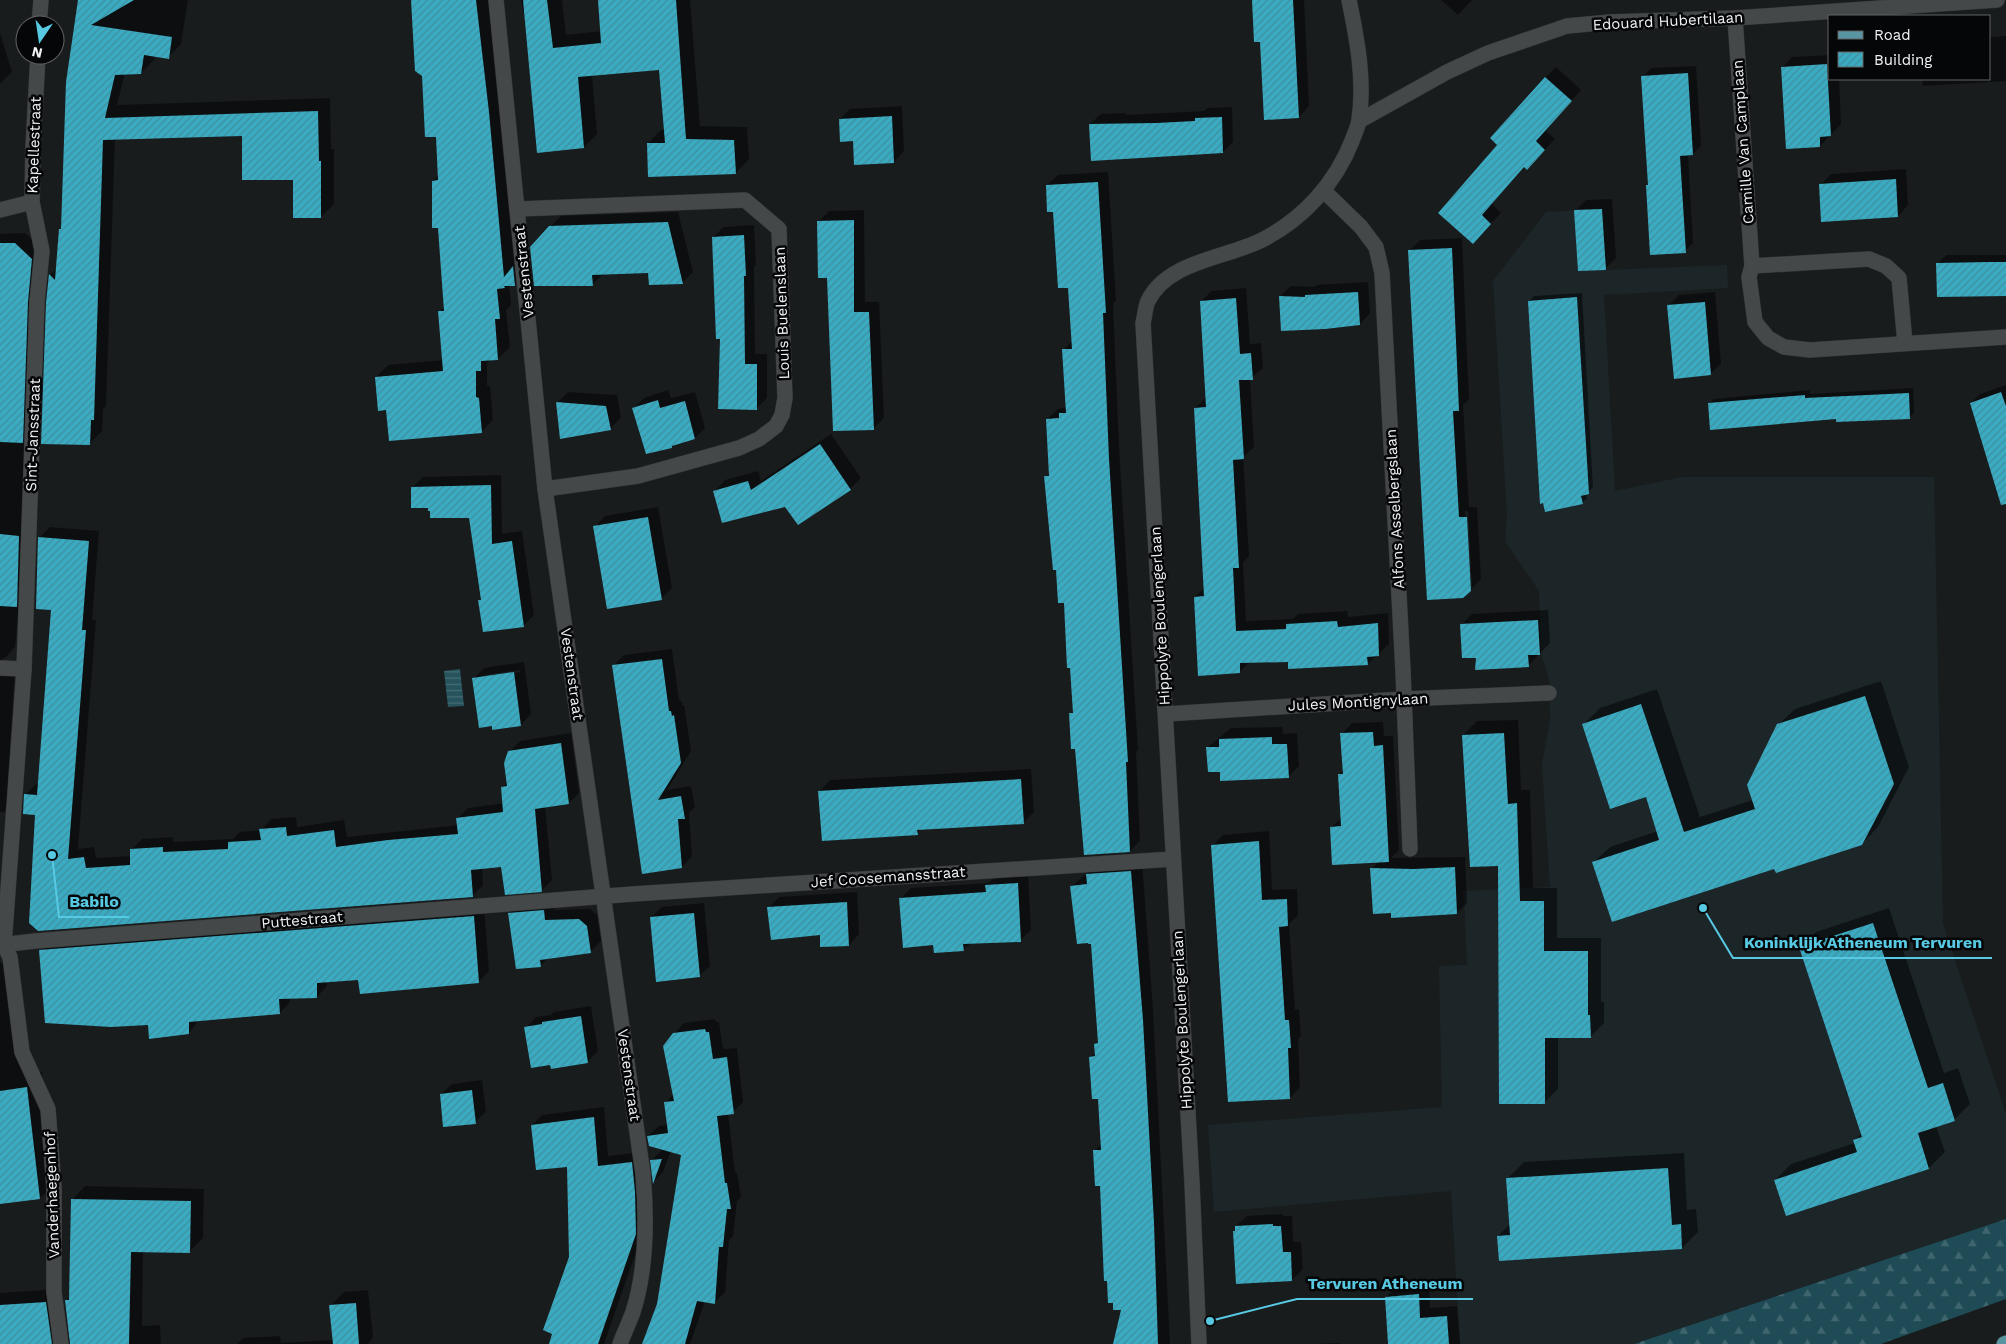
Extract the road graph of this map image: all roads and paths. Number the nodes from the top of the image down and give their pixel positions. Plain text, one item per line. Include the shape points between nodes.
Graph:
1 (41, 0) edge
2 (496, 0) edge
3 (1349, 0) edge
4 (1997, 0) edge
5 (40, 15) edge
6 (1735, 18) junction
7 (37, 65) edge
8 (1359, 122) junction
9 (1324, 191) junction
10 (32, 202) junction
11 (518, 209) junction
12 (0, 210) edge
13 (1752, 266) junction
14 (2006, 337) edge
15 (1905, 343) junction
16 (545, 489) junction
17 (0, 668) edge
18 (24, 669) junction
19 (1549, 693) dead end
20 (1403, 699) junction
21 (1166, 714) junction
22 (1410, 849) dead end
23 (1173, 859) junction
24 (603, 896) junction
25 (2, 945) edge
26 (61, 1344) edge
27 (620, 1344) edge
28 (1199, 1344) edge

1 - 5 street
2 - 11 street, Vestenstraat
3 - 8 street, Hippolyte Boulengerlaan via 1361,78
4 - 6 street, Edouard Hubertilaan
6 - 8 street, Edouard Hubertilaan via 1567,26 1488,53 1447,72
6 - 13 street, Camille Van Camplaan
7 - 10 street, Kapellestraat
8 - 9 street, Hippolyte Boulengerlaan via 1348,152
9 - 20 street, Alfons Asselbergslaan via 1361,227 1376,247 1382,273
9 - 21 street, Hippolyte Boulengerlaan via 1294,220 1261,240 1175,272 1156,288 1147,302 1143,323
10 - 12 street, Kapellestraat
10 - 18 street, Sint-Jansstraat via 42,251 37,302
11 - 16 street, Vestenstraat
11 - 16 street, Louis Buelenslaan via 745,200 779,229 785,398 776,426 740,448 638,476
13 - 15 street, Camille Van Camplaan via 1749,277 1755,322 1768,338 1784,347 1810,350
13 - 15 street via 1869,259 1886,266 1899,278
14 - 15 street, Camille Van Camplaan
16 - 24 street, Vestenstraat
17 - 18 street
18 - 25 street, Sint-Jansstraat
19 - 20 street, Jules Montignylaan
20 - 21 street, Jules Montignylaan
20 - 22 street, Alfons Asselbergslaan
21 - 23 street, Hippolyte Boulengerlaan
23 - 24 street, Jef Coosemansstraat
23 - 28 street, Hippolyte Boulengerlaan
24 - 25 street, Puttestraat
24 - 27 street, Vestenstraat via 646,1206 638,1293
25 - 26 street, Vanderhaegenhof via 10,957 22,1052 48,1109 54,1188 54,1292

